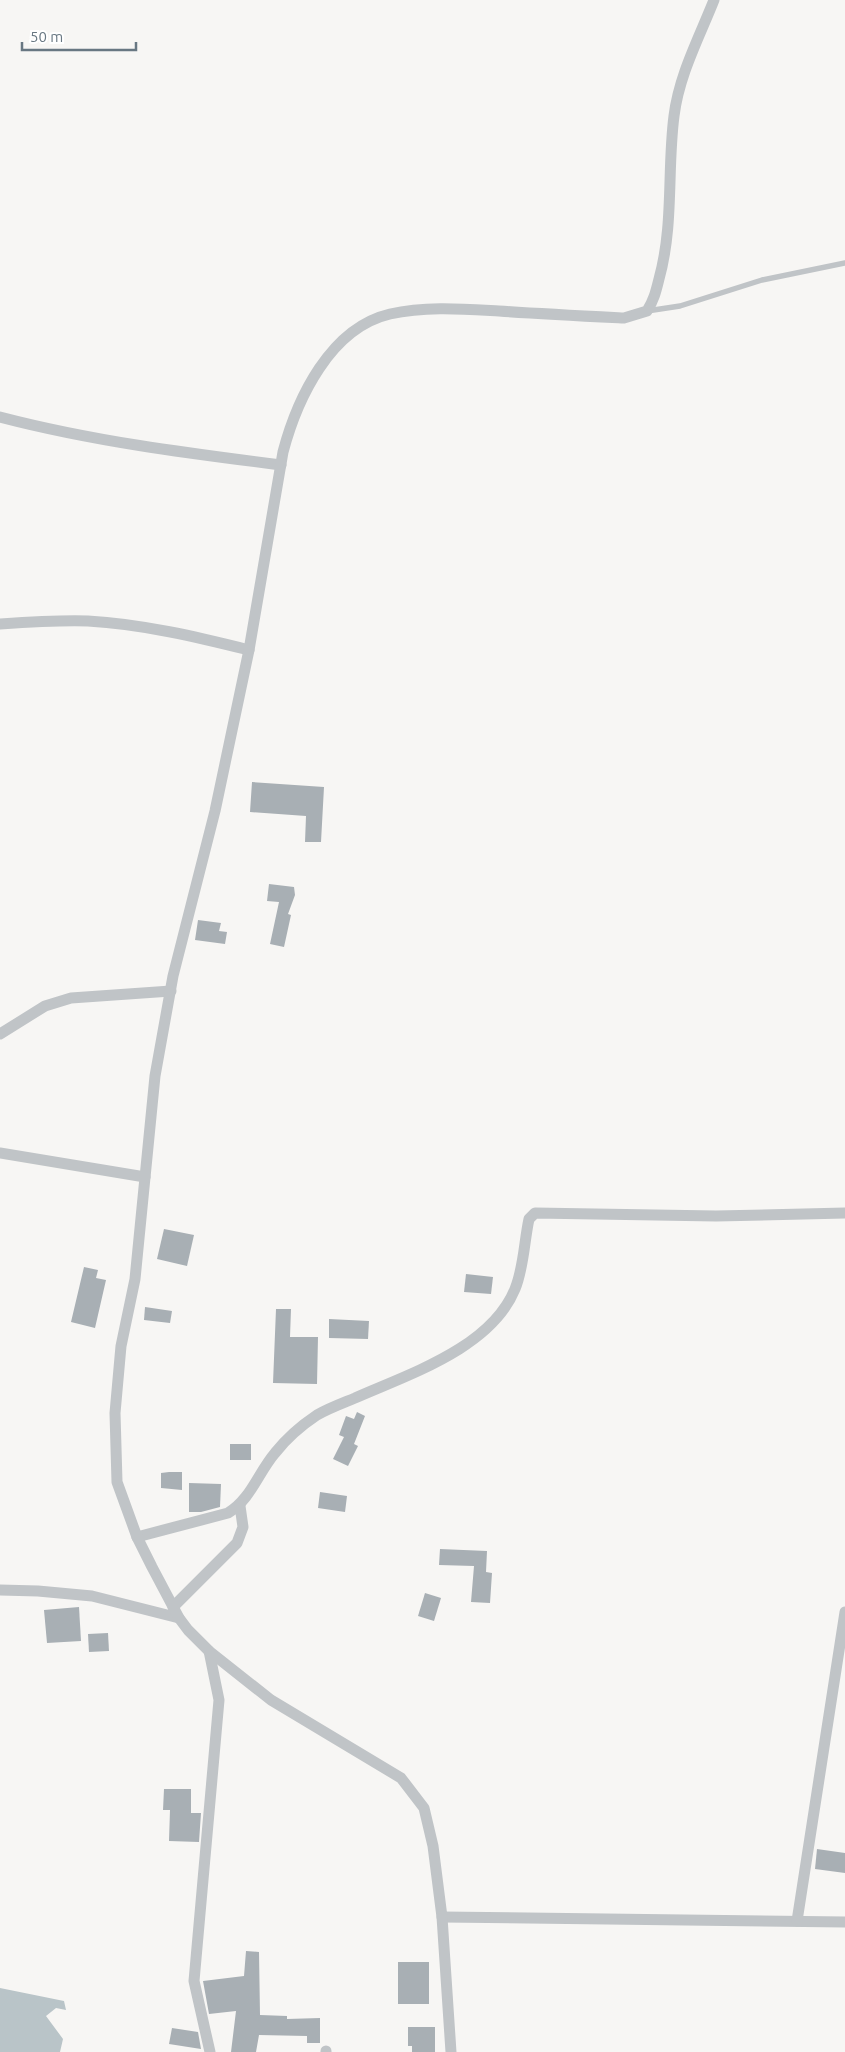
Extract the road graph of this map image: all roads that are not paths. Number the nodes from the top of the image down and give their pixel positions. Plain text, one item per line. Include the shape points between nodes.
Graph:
1 (714, 0) edge
2 (845, 262) edge
3 (647, 311) junction
4 (0, 417) edge
5 (280, 466) junction
6 (0, 624) edge
7 (249, 650) junction
8 (171, 991) junction
9 (0, 1034) edge
10 (0, 1153) edge
11 (145, 1177) junction
12 (845, 1213) edge
13 (240, 1506) junction
14 (137, 1537) junction
15 (0, 1590) edge
16 (173, 1607) junction
17 (845, 1612) edge
18 (179, 1618) junction
19 (209, 1650) junction
20 (442, 1917) junction
21 (797, 1921) junction
22 (845, 1922) edge
23 (210, 2052) edge
24 (451, 2052) edge

1 - 3 street via 677,96 668,243 655,296
2 - 3 lane via 762,280 680,306
3 - 5 street via 624,318 461,309 422,309 388,314 356,331 320,367 302,396
4 - 5 street via 132,445
5 - 7 street
6 - 7 street via 90,621
7 - 8 street via 216,811 196,880
8 - 9 street via 71,998 45,1006
8 - 11 street via 156,1076
10 - 11 street
11 - 14 street via 135,1279 121,1346 115,1413 117,1482
12 - 13 street via 716,1216 535,1213 529,1218 514,1291 492,1325 480,1336 419,1370 318,1415 274,1454
13 - 14 street via 213,1518
13 - 16 street via 243,1527 237,1543
14 - 16 street
15 - 18 street via 92,1596
16 - 18 street
17 - 21 street
18 - 19 street
19 - 20 street via 271,1700 401,1778 424,1808 433,1846
19 - 23 street via 219,1700 194,1981
20 - 21 street
20 - 24 street
21 - 22 street

